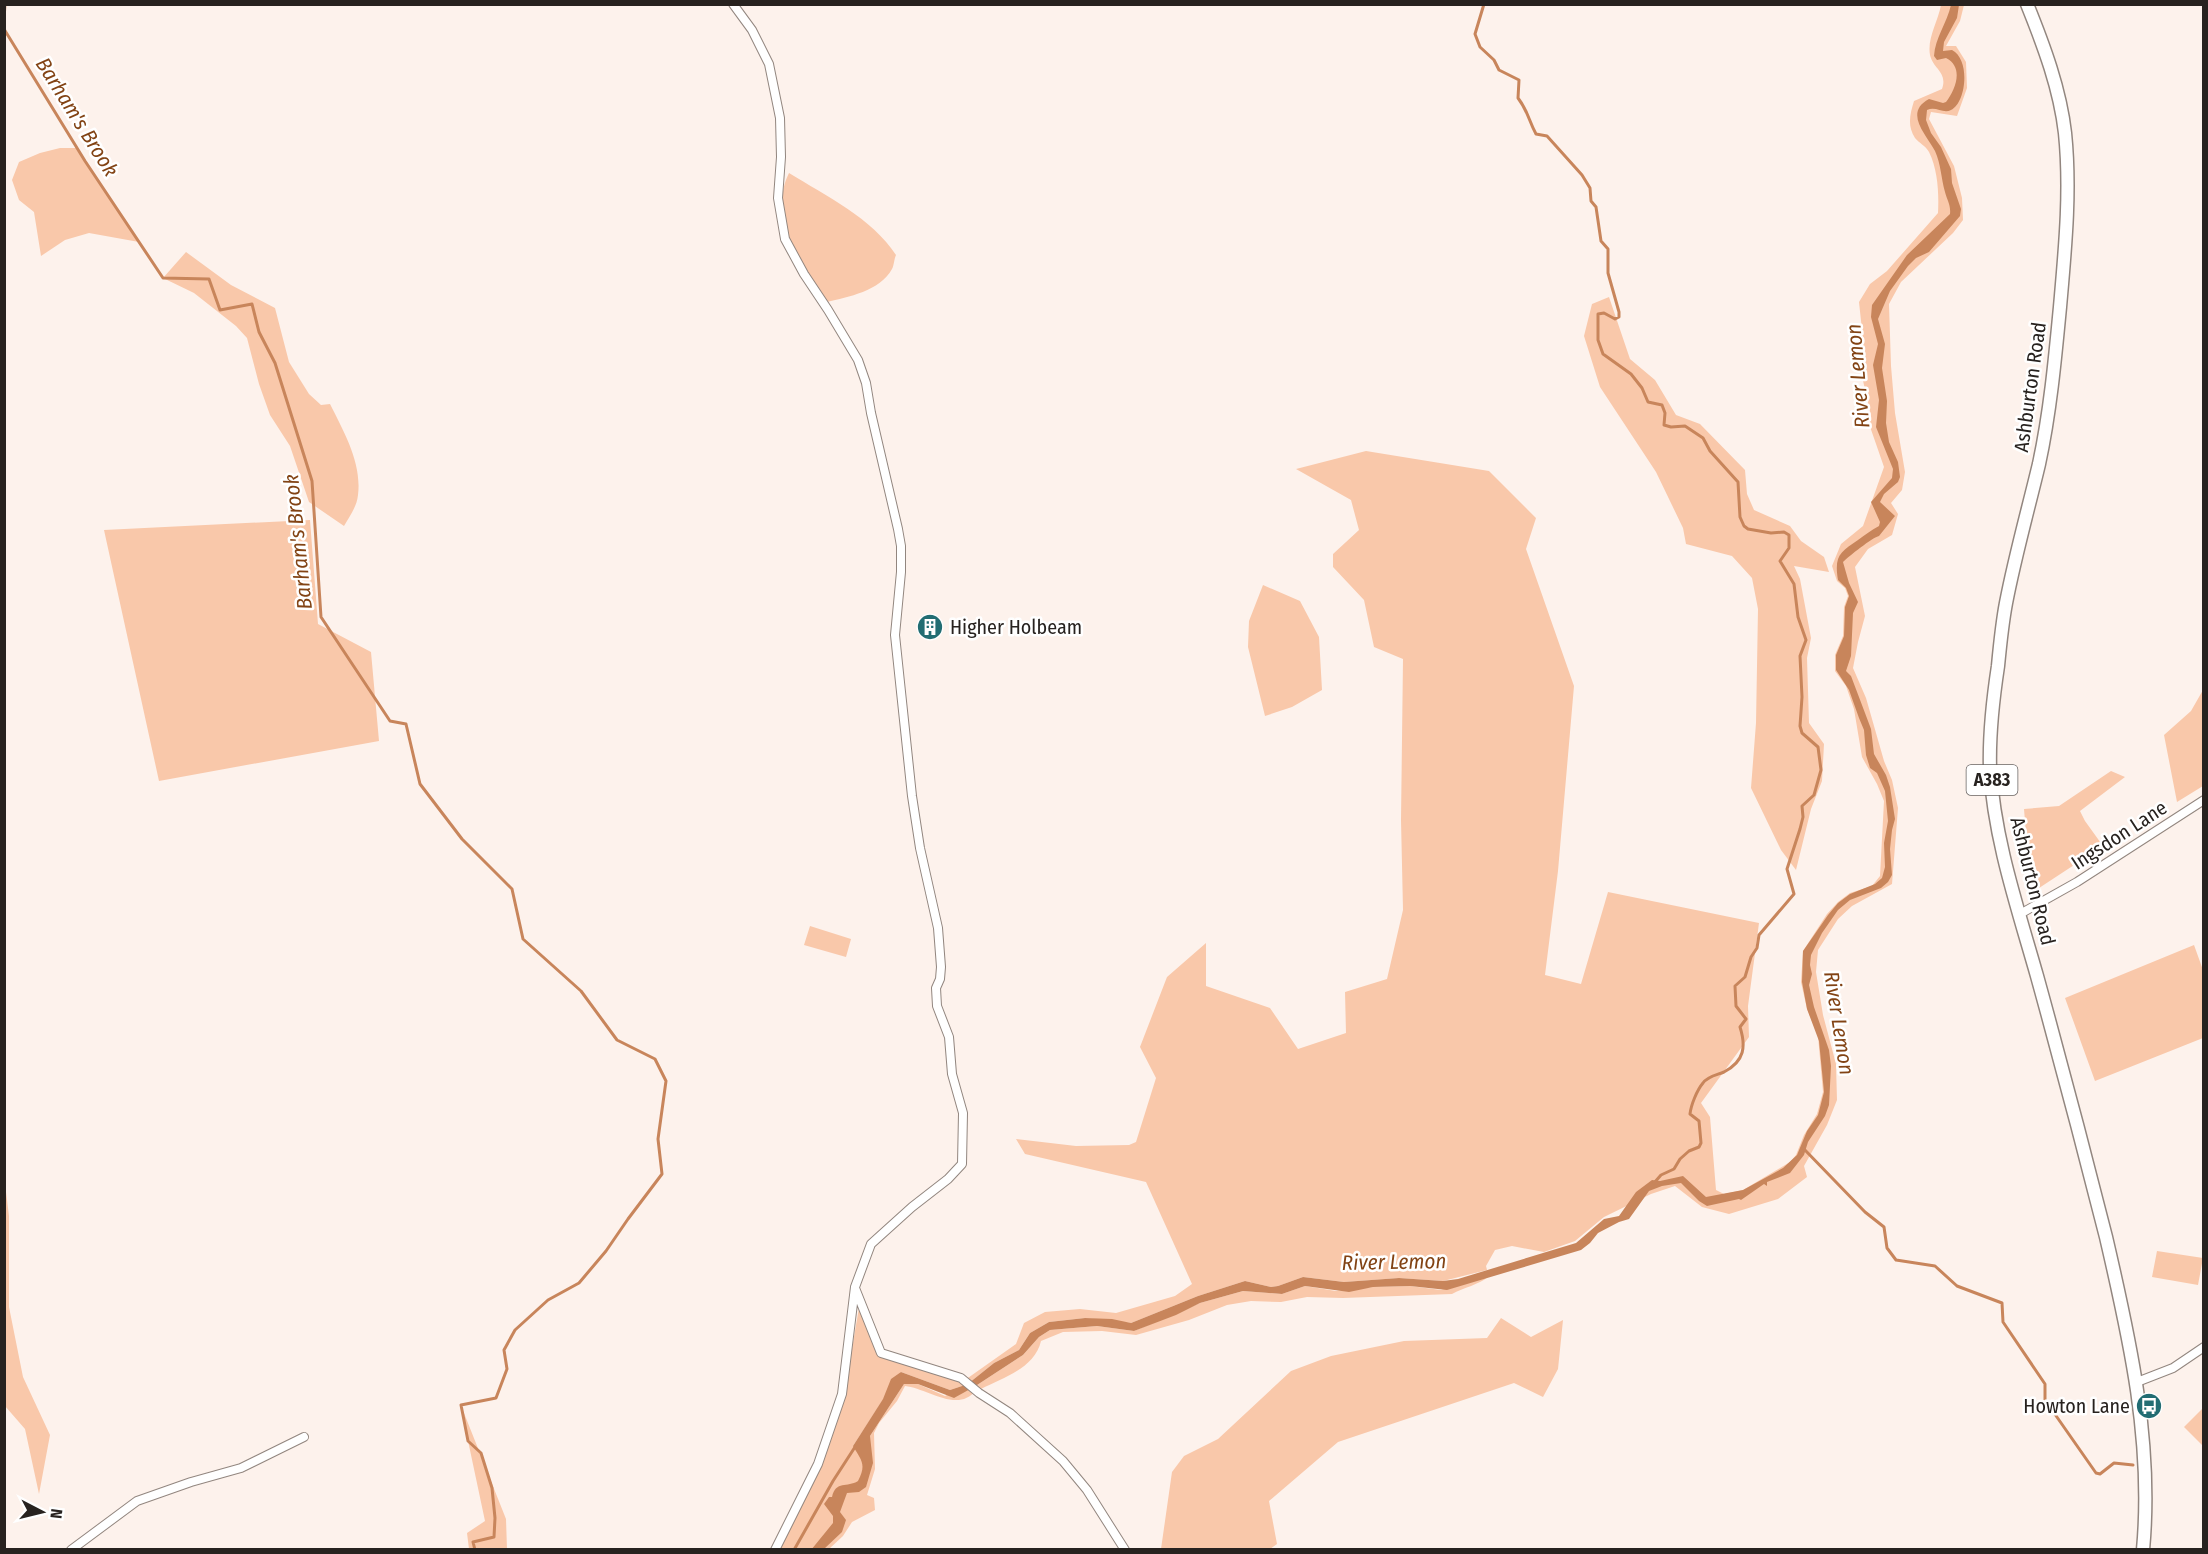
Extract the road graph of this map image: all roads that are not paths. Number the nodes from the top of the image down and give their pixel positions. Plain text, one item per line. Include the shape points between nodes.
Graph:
1 (733, 4) edge
2 (2027, 4) edge
3 (2204, 800) edge
4 (2020, 914) junction
5 (855, 1287) junction
6 (2204, 1347) edge
7 (2137, 1382) junction
8 (304, 1437) dead end
9 (71, 1550) edge
10 (775, 1550) edge
11 (1125, 1550) edge
12 (2143, 1550) edge

1 - 5 street via 769,64 780,118 778,198 784,239 858,360 898,529 901,572 895,635 912,796 938,928 941,967 937,1006 948,1037 952,1074 963,1113 962,1164 871,1244
2 - 4 main road, Ashburton Road / A383 via 2050,66 2065,132 2067,224 2054,368 2040,457 2006,604 1992,708 1990,768 1999,834
3 - 4 street, Ingsdon Lane via 2078,882
4 - 7 main road, Ashburton Road / A383 via 2088,1166
5 - 10 street via 842,1394 818,1464
5 - 11 street via 881,1353 961,1378 1011,1413 1063,1461 1087,1490
6 - 7 street via 2173,1368
7 - 12 main road, Ashburton Road / A383 via 2146,1489
8 - 9 street via 241,1468 137,1501

